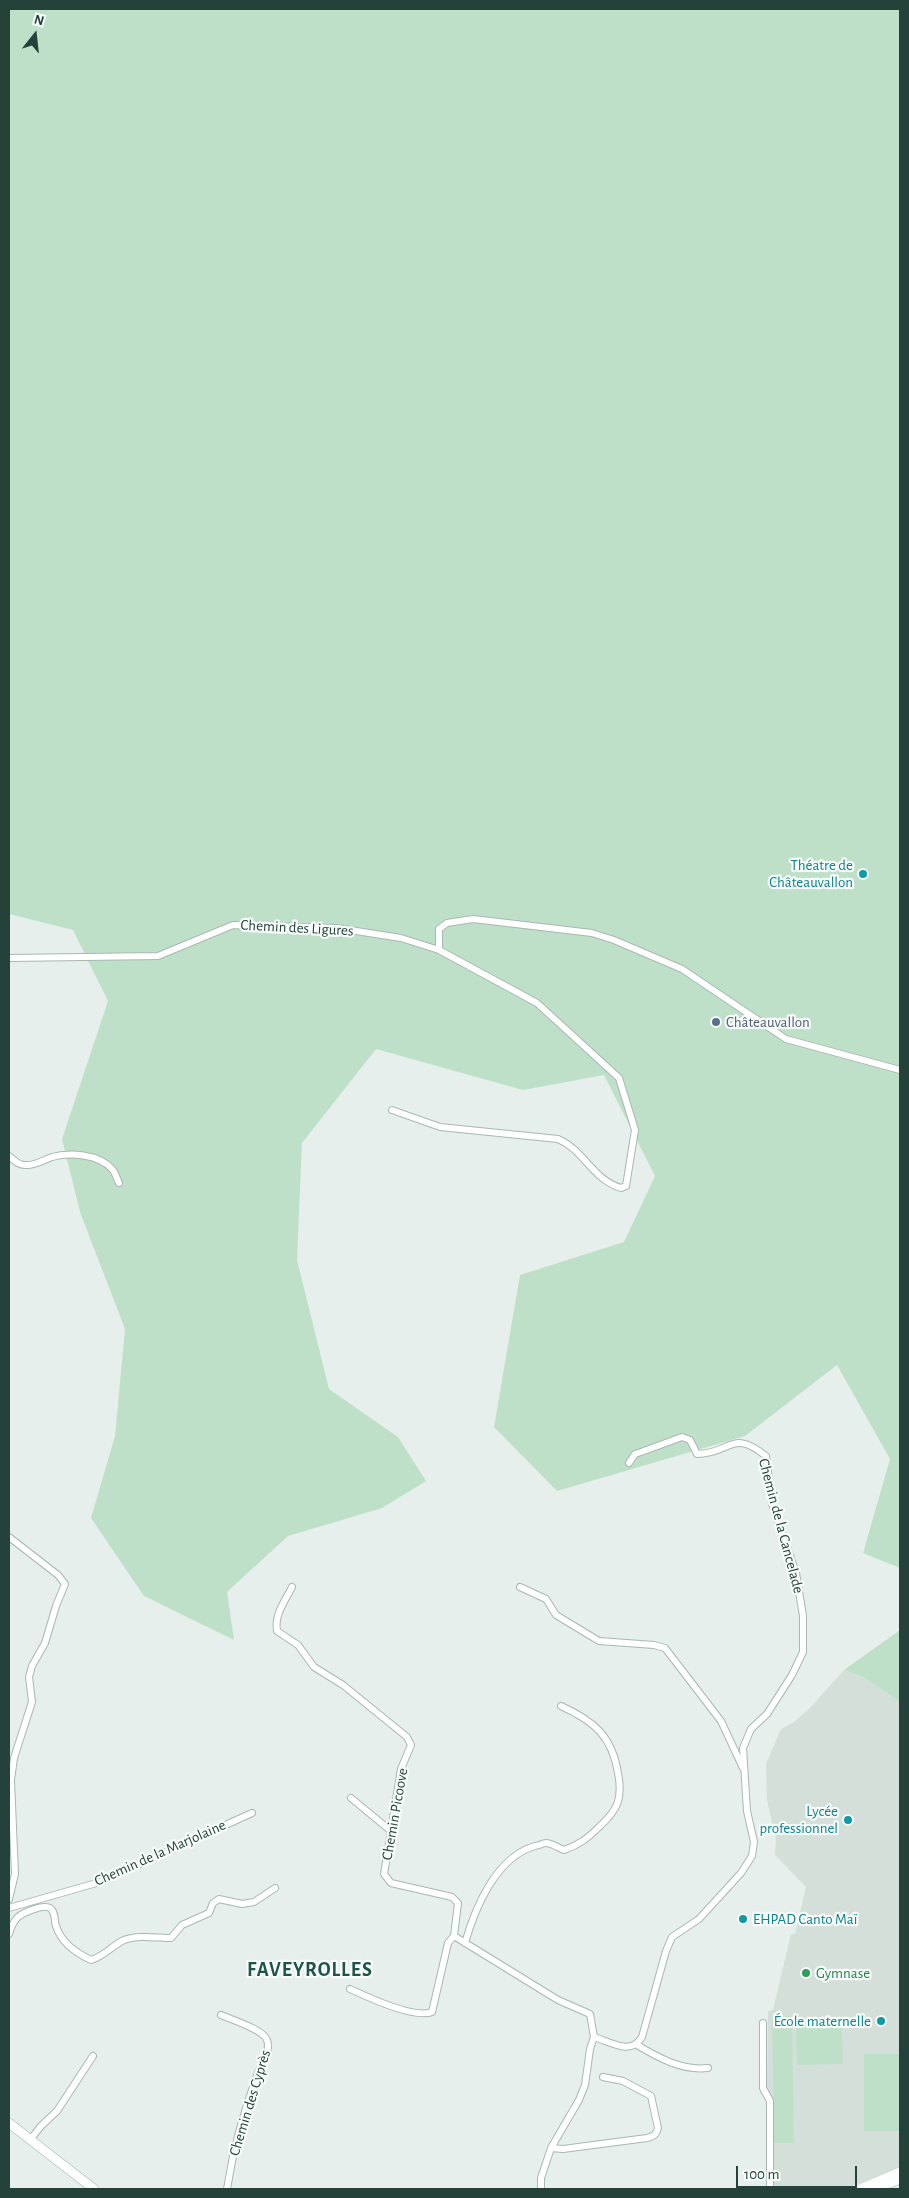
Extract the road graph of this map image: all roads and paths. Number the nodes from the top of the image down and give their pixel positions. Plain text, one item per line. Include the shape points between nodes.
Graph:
1 (439, 950) junction
2 (9, 958) edge
3 (900, 1070) edge
4 (392, 1110) dead end
5 (9, 1156) edge
6 (120, 1183) dead end
7 (629, 1463) dead end
8 (9, 1537) edge
9 (292, 1587) dead end
10 (520, 1587) dead end
11 (561, 1706) dead end
12 (745, 1774) junction
13 (351, 1798) dead end
14 (252, 1813) dead end
15 (391, 1831) junction
16 (275, 1888) dead end
17 (9, 1899) edge
18 (9, 1908) edge
19 (9, 1934) edge
20 (454, 1936) junction
21 (465, 1944) junction
22 (350, 1989) dead end
23 (220, 2015) dead end
24 (763, 2022) dead end
25 (594, 2037) junction
26 (637, 2045) junction
27 (93, 2056) dead end
28 (708, 2068) dead end
29 (603, 2077) dead end
30 (9, 2123) edge
31 (30, 2140) junction
32 (551, 2148) junction
33 (900, 2172) edge
34 (900, 2179) edge
35 (94, 2189) edge
36 (227, 2189) edge
37 (542, 2189) edge
38 (770, 2189) edge
39 (860, 2189) edge
40 (874, 2189) edge

1 - 2 street, Chemin des Ligures via 400,938 337,928 233,925 158,956
1 - 3 street via 439,929 447,923 473,919 592,933 682,969 786,1039
1 - 4 street, Chemin des Ligures via 537,1003 619,1078 635,1130 626,1186 621,1188 602,1180 577,1150 558,1139 440,1127
5 - 6 street via 24,1166 62,1155 79,1155 112,1168
7 - 12 street, Chemin de la Cancelade via 634,1454 682,1437 690,1440 697,1454 740,1442 753,1445 766,1456 772,1504 796,1573 803,1652 768,1714 751,1729 743,1748
8 - 17 street via 65,1584 45,1643 28,1677 32,1702 14,1758 11,1780 15,1874
9 - 15 street, Chemin Picoove via 280,1609 277,1631 298,1644 314,1667 343,1685 407,1737 411,1745 401,1769
10 - 12 street via 546,1599 556,1615 599,1641 665,1648 721,1720
11 - 21 street via 592,1724 613,1750 622,1794 606,1821 582,1843 564,1850 546,1843 528,1848 504,1866 476,1912
12 - 26 street via 747,1810 754,1842 752,1856 741,1873 698,1919 672,1937
13 - 15 street
14 - 18 street, Chemin de la Marjolaine via 100,1882
15 - 20 street, Chemin Picoove via 384,1874 392,1883 452,1897 458,1903
16 - 19 street via 254,1902 242,1904 219,1899 209,1913 182,1926 171,1938 128,1939 100,1958 91,1960 71,1948 60,1936 49,1907 20,1916 12,1924
20 - 21 street
20 - 22 street via 448,1943 432,2012 388,2006
21 - 25 street via 558,2000 590,2014
23 - 36 street, Chemin des Cyprès via 261,2032 268,2041 268,2050 247,2106
24 - 38 street via 763,2088 770,2101
25 - 26 street via 622,2046
25 - 32 street via 582,2093
26 - 28 street via 676,2065
27 - 31 street via 57,2111
29 - 32 street via 623,2081 651,2096 657,2132 648,2138
30 - 31 main road
31 - 35 main road
32 - 37 street via 541,2178
33 - 39 main road
34 - 40 main road

